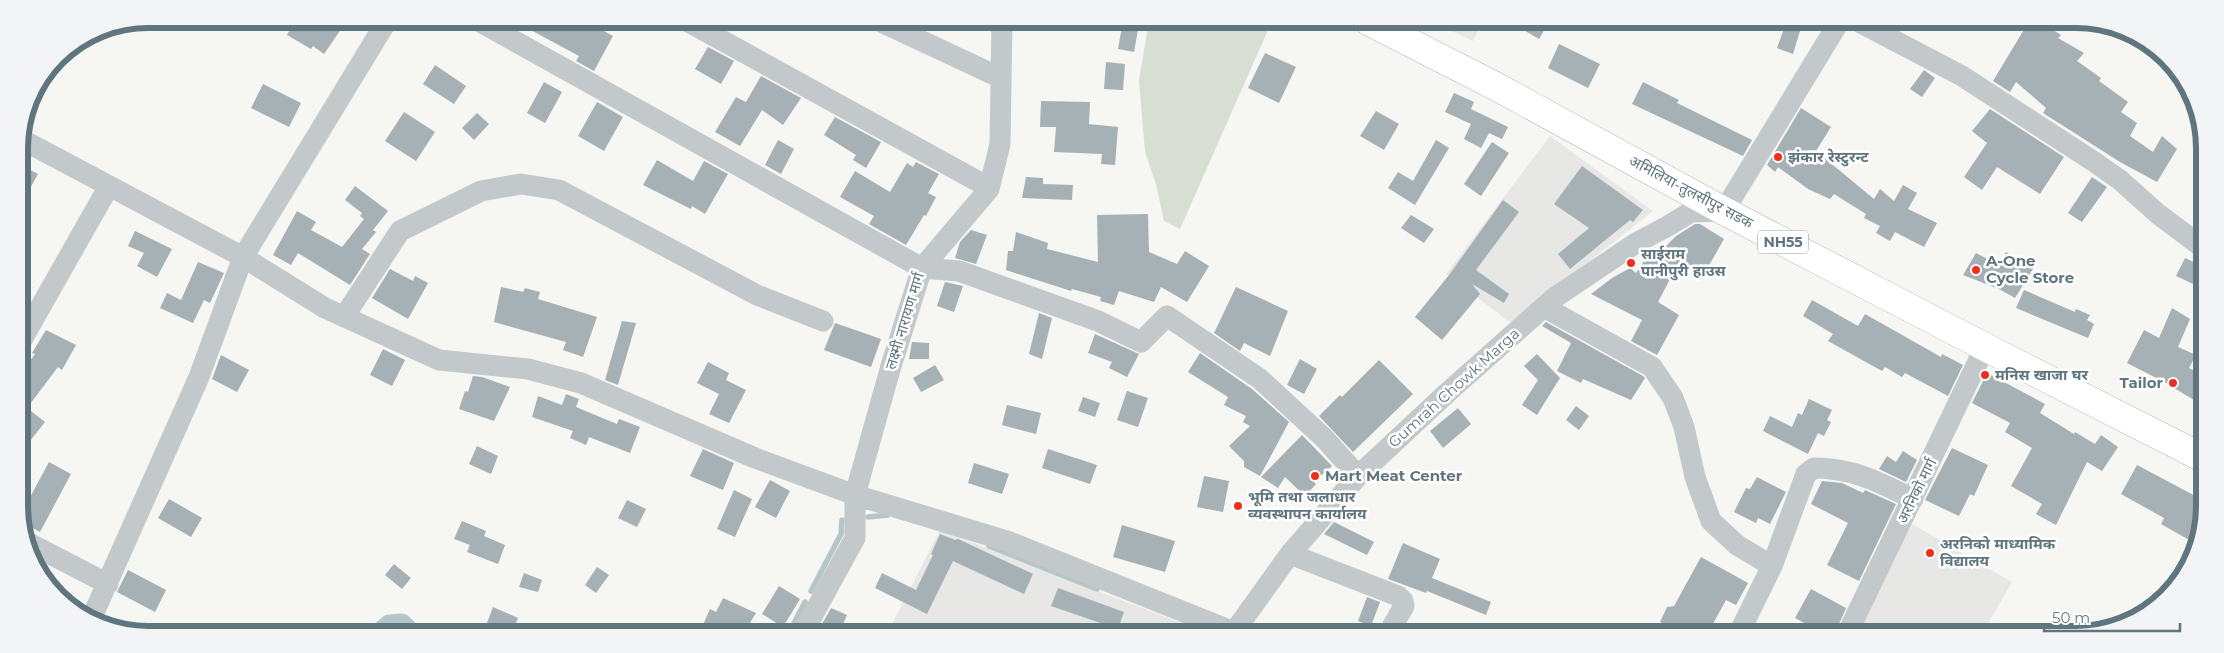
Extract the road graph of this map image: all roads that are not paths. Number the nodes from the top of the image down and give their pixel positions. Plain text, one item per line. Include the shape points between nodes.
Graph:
1 (383, 27) edge
2 (488, 27) edge
3 (698, 27) edge
4 (892, 27) edge
5 (1002, 27) edge
6 (1380, 27) edge
7 (1835, 27) edge
8 (1870, 27) edge
9 (1001, 78) junction
10 (28, 143) edge
11 (109, 186) junction
12 (988, 188) junction
13 (1724, 211) junction
14 (2196, 242) edge
15 (243, 258) junction
16 (922, 268) junction
17 (1544, 307) junction
18 (344, 317) junction
19 (823, 321) dead end
20 (28, 329) edge
21 (1985, 347) junction
22 (2196, 454) edge
23 (1358, 476) junction
24 (855, 495) junction
25 (1913, 499) junction
26 (35, 546) edge
27 (1290, 554) junction
28 (1772, 566) junction
29 (108, 584) junction
30 (94, 613) edge
31 (1218, 625) edge
32 (1239, 625) edge
33 (1393, 625) edge
34 (1743, 625) edge
35 (1851, 625) edge
36 (807, 626) edge

1 - 15 street
2 - 16 street
3 - 12 street
4 - 9 street
5 - 9 street, लक्ष्मी नारायण मार्ग
6 - 13 main road, अमिलिया-तुलसीपुर सडक / NH55
7 - 13 street
8 - 14 street via 1962,76 2093,161
9 - 12 street, लक्ष्मी नारायण मार्ग via 1000,144
10 - 11 street
11 - 15 street
11 - 20 street
12 - 16 street, लक्ष्मी नारायण मार्ग
13 - 17 street, Gumrah Chowk Marga via 1691,212 1636,243
13 - 21 main road, अमिलिया-तुलसीपुर सडक / NH55
15 - 18 street
15 - 29 street via 199,378
16 - 23 street via 958,271 1098,322 1141,342 1167,316 1260,379 1324,438
16 - 24 street, लक्ष्मी नारायण मार्ग
17 - 23 street, Gumrah Chowk Marga
17 - 28 street via 1652,367 1673,398 1711,521 1737,545
18 - 19 street via 400,231 481,191 521,184 559,190 756,295
18 - 24 street via 439,360 528,368 581,383 755,458
21 - 22 main road, अमिलिया-तुलसीपुर सडक / NH55
21 - 25 street, अरनिको मार्ग
23 - 27 street, Gumrah Chowk Marga
24 - 31 street via 1007,541
24 - 36 street, लक्ष्मी नारायण मार्ग via 855,538
25 - 28 street via 1867,476 1814,468 1806,474
25 - 35 street, अरनिको मार्ग
26 - 29 street
27 - 32 street, Gumrah Chowk Marga
27 - 33 street via 1398,596 1404,606
28 - 34 street
29 - 30 street

